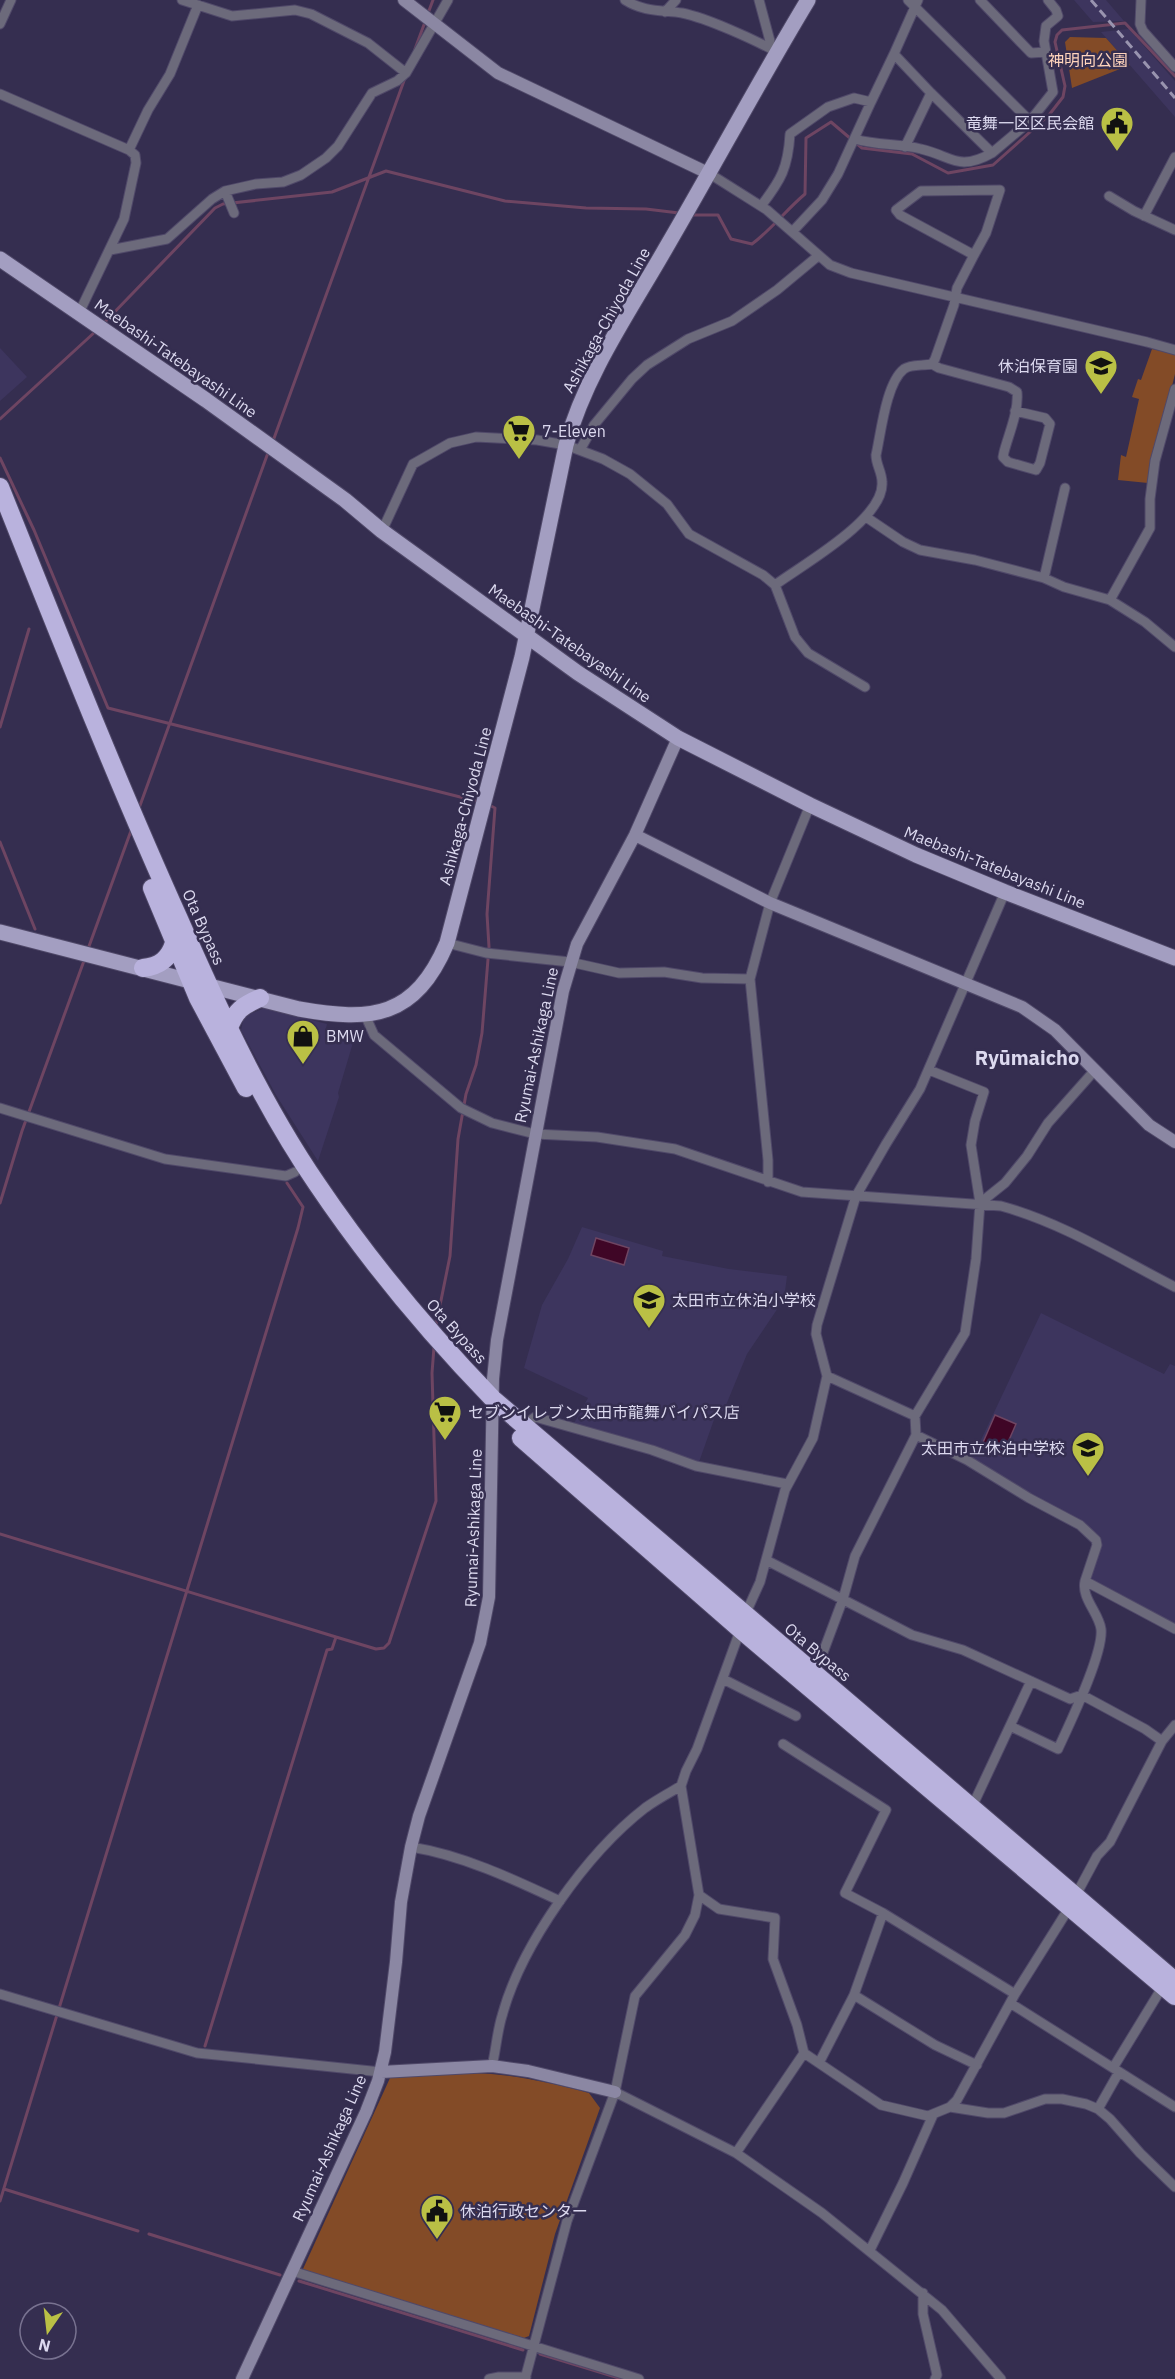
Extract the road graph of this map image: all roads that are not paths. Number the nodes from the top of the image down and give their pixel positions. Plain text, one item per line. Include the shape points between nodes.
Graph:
1 (11, 0) edge
2 (182, 0) edge
3 (404, 0) edge
4 (448, 0) edge
5 (625, 0) edge
6 (676, 0) edge
7 (759, 0) edge
8 (808, 0) edge
9 (980, 0) edge
10 (1048, 0) edge
11 (1141, 0) edge
12 (914, 3) edge
13 (198, 5) junction
14 (665, 12) junction
15 (0, 24) edge
16 (434, 24) junction
17 (773, 50) junction
18 (1046, 52) junction
19 (894, 54) junction
20 (1175, 67) edge
21 (406, 73) junction
22 (931, 93) junction
23 (0, 94) edge
24 (871, 102) junction
25 (1030, 121) junction
26 (855, 139) junction
27 (905, 147) junction
28 (129, 150) junction
29 (992, 153) junction
30 (1174, 162) edge
31 (710, 174) junction
32 (226, 195) junction
33 (1109, 196) dead end
34 (761, 206) junction
35 (233, 211) dead end
36 (1144, 216) junction
37 (1175, 230) edge
38 (793, 231) junction
39 (110, 250) junction
40 (974, 255) junction
41 (818, 256) junction
42 (0, 259) edge
43 (954, 297) junction
44 (79, 313) junction
45 (1175, 350) edge
46 (932, 364) junction
47 (1175, 389) edge
48 (1015, 411) junction
49 (573, 448) junction
50 (0, 487) edge
51 (1065, 488) dead end
52 (866, 517) junction
53 (0, 520) edge
54 (382, 531) junction
55 (1044, 578) junction
56 (776, 585) junction
57 (1110, 600) junction
58 (526, 636) junction
59 (1175, 646) edge
60 (865, 687) dead end
61 (678, 738) junction
62 (810, 805) junction
63 (635, 835) junction
64 (1005, 892) junction
65 (770, 903) junction
66 (0, 932) edge
67 (174, 943) junction
68 (447, 943) junction
69 (1175, 958) edge
70 (570, 963) junction
71 (143, 968) junction
72 (750, 979) junction
73 (200, 983) junction
74 (964, 984) junction
75 (260, 998) junction
76 (365, 1015) junction
77 (230, 1028) junction
78 (928, 1070) junction
79 (1095, 1070) junction
80 (0, 1108) edge
81 (535, 1134) junction
82 (1175, 1142) edge
83 (295, 1172) junction
84 (768, 1182) junction
85 (856, 1196) junction
86 (980, 1203) junction
87 (1175, 1287) edge
88 (827, 1376) junction
89 (493, 1406) junction
90 (915, 1416) junction
91 (524, 1426) junction
92 (916, 1435) junction
93 (787, 1484) junction
94 (766, 1560) junction
95 (1085, 1581) junction
96 (843, 1599) junction
97 (743, 1623) junction
98 (1175, 1629) edge
99 (815, 1674) junction
100 (723, 1679) junction
101 (1031, 1682) junction
102 (1082, 1695) junction
103 (796, 1716) dead end
104 (1175, 1725) edge
105 (1010, 1726) junction
106 (1162, 1741) junction
107 (783, 1744) dead end
108 (681, 1786) junction
109 (972, 1807) junction
110 (411, 1847) junction
111 (699, 1895) junction
112 (560, 1900) junction
113 (1072, 1901) junction
114 (883, 1913) junction
115 (1171, 1988) edge
116 (0, 1994) edge
117 (854, 1995) junction
118 (1013, 1998) junction
119 (804, 2053) junction
120 (819, 2063) junction
121 (977, 2065) junction
122 (492, 2066) junction
123 (1116, 2070) junction
124 (381, 2072) junction
125 (615, 2092) junction
126 (951, 2107) junction
127 (1175, 2107) edge
128 (1098, 2109) junction
129 (933, 2115) junction
130 (736, 2153) junction
131 (1175, 2187) edge
132 (870, 2250) junction
133 (292, 2271) junction
134 (923, 2293) junction
135 (534, 2346) junction
136 (526, 2378) edge
137 (938, 2378) edge
138 (242, 2379) edge
139 (489, 2379) edge
140 (639, 2379) edge
141 (1001, 2379) edge

1 - 15 street
2 - 13 street
3 - 16 main road
4 - 16 street
5 - 14 street via 647,10
6 - 14 street
7 - 17 street
8 - 17 main road
9 - 18 street via 1031,53
10 - 18 street via 1058,16 1046,26
11 - 20 street via 1143,31
12 - 19 street
12 - 25 street
13 - 21 street via 232,16 295,10 310,14 368,43
13 - 28 street via 170,74
14 - 17 street via 698,17
16 - 21 street
16 - 31 main road via 498,73
17 - 31 main road
18 - 25 street via 1053,92
19 - 22 street
19 - 24 street
21 - 32 street via 372,93 338,146 311,168 283,182 256,184
22 - 27 street
22 - 29 street
23 - 28 street
24 - 26 street
24 - 34 street via 854,98 828,107 790,134 780,182
25 - 29 street
26 - 27 street
26 - 38 street via 822,200
27 - 29 street via 964,163
28 - 39 street via 136,163 124,219
30 - 36 street
31 - 34 street
31 - 49 main road, Ashikaga-Chiyoda Line via 594,373 576,412
32 - 35 street
32 - 39 street via 212,199 167,239
33 - 36 street
34 - 38 street
36 - 37 street
38 - 41 street
39 - 44 street
40 - 40 street via 900,215 896,210 921,191 1000,190
40 - 43 street
41 - 43 street via 850,273
41 - 49 street via 732,321 688,339 647,365
42 - 44 main road, Maebashi-Tatebayashi Line
43 - 45 street
43 - 46 street
44 - 54 main road, Maebashi-Tatebayashi Line via 336,493
46 - 48 street via 1009,387 1017,392
46 - 52 street via 902,370 891,389 876,455 882,482
47 - 57 street via 1155,461 1150,528
48 - 48 street via 1003,457 1036,470 1050,424 1045,418
49 - 54 street via 537,440 476,437 450,442 413,464
49 - 56 street via 630,474 667,504 689,534
49 - 58 main road, Ashikaga-Chiyoda Line
50 - 73 highway, Ota Bypass
51 - 55 street
52 - 55 street via 920,550
52 - 56 street
53 - 67 highway, Ota Bypass
54 - 58 main road, Maebashi-Tatebayashi Line
55 - 57 street
56 - 60 street via 795,637 808,653
57 - 59 street
58 - 61 main road, Maebashi-Tatebayashi Line
58 - 68 main road, Ashikaga-Chiyoda Line
61 - 62 main road, Maebashi-Tatebayashi Line
61 - 63 main road, Ryumai-Ashikaga Line
62 - 64 main road, Maebashi-Tatebayashi Line
62 - 65 street
63 - 65 main road
63 - 70 main road, Ryumai-Ashikaga Line
64 - 69 main road, Maebashi-Tatebayashi Line
64 - 74 street
65 - 72 street
65 - 74 main road
66 - 71 main road, Ashikaga-Chiyoda Line
67 - 71 highway via 165,960
67 - 73 highway, Ota Bypass
68 - 70 street via 502,955
68 - 76 main road, Ashikaga-Chiyoda Line via 426,982 410,997
70 - 72 street via 619,973 664,972
70 - 81 main road, Ryumai-Ashikaga Line
71 - 73 main road, Ashikaga-Chiyoda Line
72 - 84 street
73 - 75 main road, Ashikaga-Chiyoda Line
73 - 77 highway, Ota Bypass
73 - 83 highway, Ota Bypass via 217,1036
74 - 78 street
74 - 79 main road via 1022,1007 1060,1035
75 - 76 main road, Ashikaga-Chiyoda Line via 331,1015
75 - 77 highway via 239,1009
76 - 81 street via 374,1035 461,1108 492,1123
77 - 89 highway, Ota Bypass via 255,1081 316,1183 399,1295
78 - 85 street via 921,1089
78 - 86 street via 984,1092 972,1145
79 - 82 main road via 1149,1125
79 - 86 street via 1048,1123 1005,1183
80 - 83 street via 165,1159 286,1176
81 - 84 street via 597,1137 675,1149
81 - 89 main road, Ryumai-Ashikaga Line via 497,1340
83 - 89 highway, Ota Bypass via 352,1253 422,1340 476,1399
84 - 85 street via 802,1192
85 - 86 street
85 - 88 street via 817,1325
86 - 87 street via 1029,1213
86 - 90 street via 965,1334
88 - 90 street
88 - 93 street via 813,1438
89 - 91 highway, Ota Bypass
89 - 97 highway, Ota Bypass via 562,1477
89 - 110 main road, Ryumai-Ashikaga Line via 486,1619 418,1816
90 - 92 street
91 - 93 street via 535,1417 696,1466
91 - 97 highway, Ota Bypass
92 - 95 street via 968,1460 1093,1536 1097,1545
92 - 96 street via 855,1556
93 - 94 street
94 - 96 street
94 - 97 street
95 - 98 street
95 - 102 street via 1083,1589 1101,1628 1101,1642
96 - 99 street
96 - 101 street via 912,1635 963,1650
97 - 99 highway, Ota Bypass
97 - 100 street
97 - 113 highway, Ota Bypass
99 - 109 highway, Ota Bypass
100 - 103 street
100 - 108 street
101 - 102 street via 1070,1699
101 - 105 street
102 - 105 street via 1058,1749
102 - 106 street
104 - 106 street
105 - 109 street
106 - 113 street via 1110,1842 1097,1856
107 - 114 street via 886,1810 845,1893
108 - 111 street
108 - 112 street via 623,1828
109 - 113 highway, Ota Bypass
110 - 112 street via 433,1850
110 - 124 main road, Ryumai-Ashikaga Line
111 - 119 street via 719,1909 775,1918 772,1959
111 - 125 street via 685,1935 635,1996
112 - 122 street via 535,1939 517,1979 502,2016
113 - 115 highway, Ota Bypass
113 - 118 street
114 - 117 street
114 - 118 street
115 - 123 street
116 - 124 street via 197,2053
117 - 120 street
117 - 121 street via 935,2045
118 - 121 street
118 - 123 street
119 - 120 street
119 - 130 street
120 - 129 street via 881,2104
121 - 126 street
122 - 124 main road
122 - 125 main road
123 - 127 street
123 - 128 street
124 - 133 main road, Ryumai-Ashikaga Line
125 - 130 street
125 - 135 street via 567,2221
126 - 128 street via 1004,2113 1045,2099 1062,2099
126 - 129 street
128 - 131 street
129 - 132 street
130 - 132 street
132 - 134 street
133 - 135 street
133 - 138 main road, Ryumai-Ashikaga Line
134 - 137 street via 923,2314
134 - 141 street
135 - 136 street
135 - 140 street
136 - 139 street

